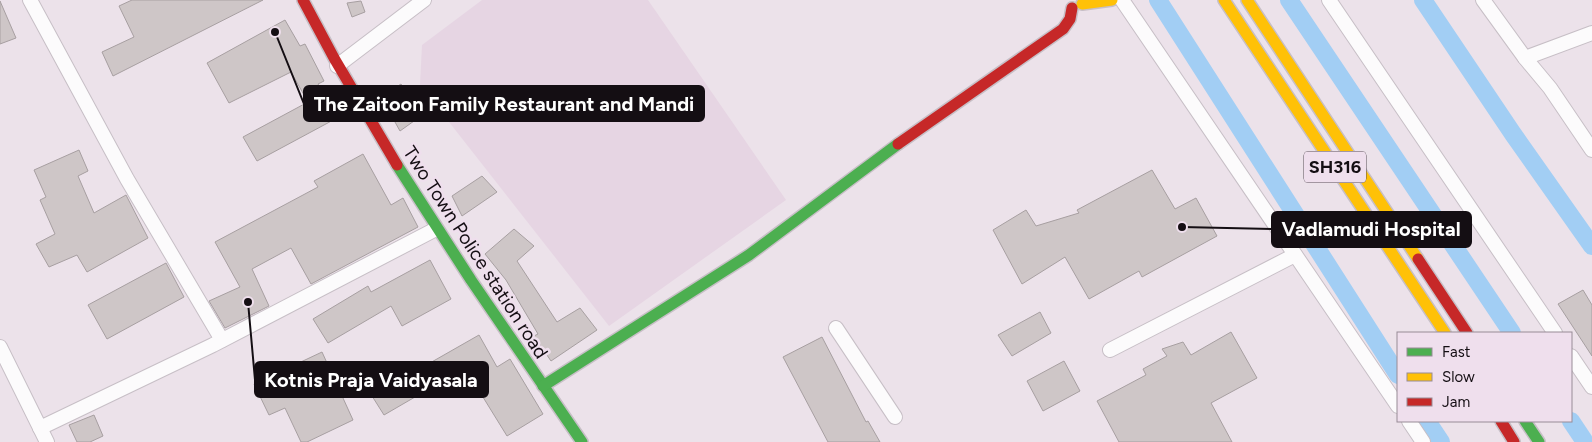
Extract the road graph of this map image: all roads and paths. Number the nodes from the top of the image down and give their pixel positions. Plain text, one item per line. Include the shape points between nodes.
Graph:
1 (30, 0) edge
2 (303, 0) edge
3 (424, 0) edge
4 (1112, 0) edge
5 (1122, 0) edge
6 (1224, 0) edge
7 (1247, 0) edge
8 (1329, 0) edge
9 (1483, 0) edge
10 (1076, 3) edge
11 (1592, 33) edge
12 (1525, 58) junction
13 (337, 66) junction
14 (1592, 150) edge
15 (436, 229) junction
16 (1295, 255) junction
17 (836, 328) dead end
18 (1444, 332) edge
19 (1466, 332) edge
20 (1554, 332) edge
21 (222, 340) junction
22 (0, 347) edge
23 (1110, 350) dead end
24 (1572, 357) edge
25 (543, 386) junction
26 (1592, 387) edge
27 (1397, 405) edge
28 (895, 417) dead end
29 (1410, 422) edge
30 (1502, 422) edge
31 (1526, 422) edge
32 (40, 428) junction
33 (47, 442) edge
34 (582, 442) edge
35 (1423, 442) edge
36 (1514, 442) edge
37 (1539, 442) edge

1 - 21 street via 126,179
2 - 13 street, Two Town Police station road
3 - 13 street
4 - 10 street
5 - 16 street
6 - 18 street, SH316
7 - 19 street, SH316
8 - 20 street
9 - 12 street
10 - 25 street via 1064,29 920,127 749,255
11 - 12 street
12 - 14 street via 1550,88
13 - 15 street, Two Town Police station road
15 - 21 street
15 - 25 street, Two Town Police station road
16 - 23 street
16 - 27 street
17 - 28 street
21 - 32 street
22 - 32 street
24 - 26 street
25 - 34 street, Two Town Police station road
29 - 35 street
30 - 36 street
31 - 37 street
32 - 33 street

